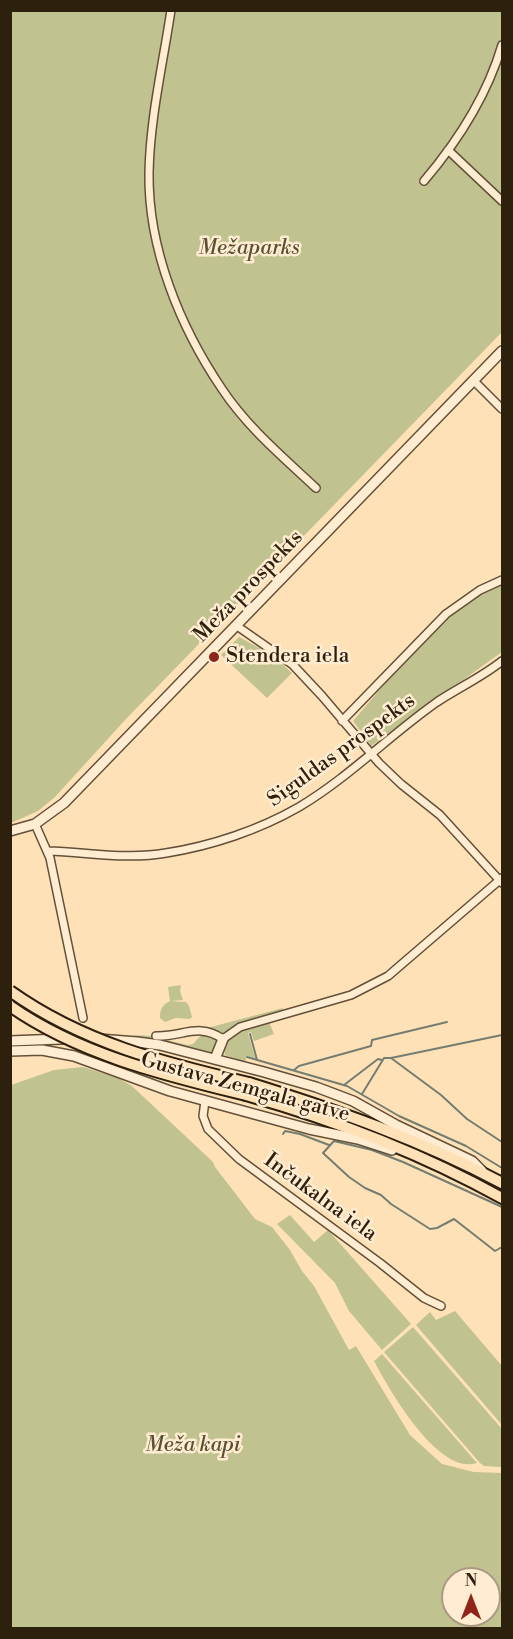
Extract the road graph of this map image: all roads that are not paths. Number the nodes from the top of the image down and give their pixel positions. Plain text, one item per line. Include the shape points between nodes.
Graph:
1 (171, 10) edge
2 (502, 45) edge
3 (448, 150) junction
4 (424, 181) dead end
5 (502, 201) edge
6 (502, 351) edge
7 (474, 381) junction
8 (502, 409) edge
9 (316, 488) dead end
10 (502, 580) edge
11 (237, 626) junction
12 (502, 661) edge
13 (342, 721) junction
14 (371, 754) junction
15 (35, 824) junction
16 (10, 831) edge
17 (48, 851) junction
18 (502, 881) edge
19 (10, 991) edge
20 (10, 1006) edge
21 (83, 1018) dead end
22 (156, 1036) dead end
23 (223, 1038) junction
24 (113, 1039) junction
25 (10, 1041) edge
26 (10, 1051) edge
27 (215, 1059) junction
28 (109, 1069) junction
29 (206, 1101) junction
30 (433, 1163) junction
31 (484, 1173) junction
32 (502, 1183) edge
33 (502, 1198) edge
34 (441, 1306) dead end

1 - 9 street via 149,175 153,225 168,285 222,390
2 - 3 street via 477,105
3 - 4 street
3 - 5 street
6 - 7 street, Meža prospekts
7 - 8 street
7 - 11 street, Meža prospekts
10 - 13 street via 446,614
11 - 13 street via 293,665
11 - 15 street, Meža prospekts via 64,803
12 - 14 street, Siguldas prospekts via 437,702
13 - 14 street
14 - 17 street, Siguldas prospekts via 300,806 248,831 207,844 165,854 134,856
14 - 18 street via 450,825
15 - 16 street, Meža prospekts
15 - 17 street
17 - 21 street
18 - 23 street via 388,976 351,995 240,1027
19 - 31 main road, Gustava Zemgala gatve, bridge via 68,1027 109,1044 249,1083 371,1123
20 - 30 main road, Gustava Zemgala gatve, bridge via 52,1031 104,1054 342,1125
22 - 23 street via 203,1030
23 - 27 street
24 - 25 street, Gustava Zemgala gatve
24 - 27 street, Gustava Zemgala gatve
24 - 28 street via 104,1051
26 - 28 street, Gustava Zemgala gatve via 42,1050
27 - 31 street, Gustava Zemgala gatve via 336,1094 472,1161
28 - 29 street, Gustava Zemgala gatve
29 - 30 street, Gustava Zemgala gatve via 358,1139
29 - 34 street, Inčukalna iela via 203,1116 208,1130 239,1159 424,1298
30 - 33 main road, Gustava Zemgala gatve
31 - 32 main road, Gustava Zemgala gatve

